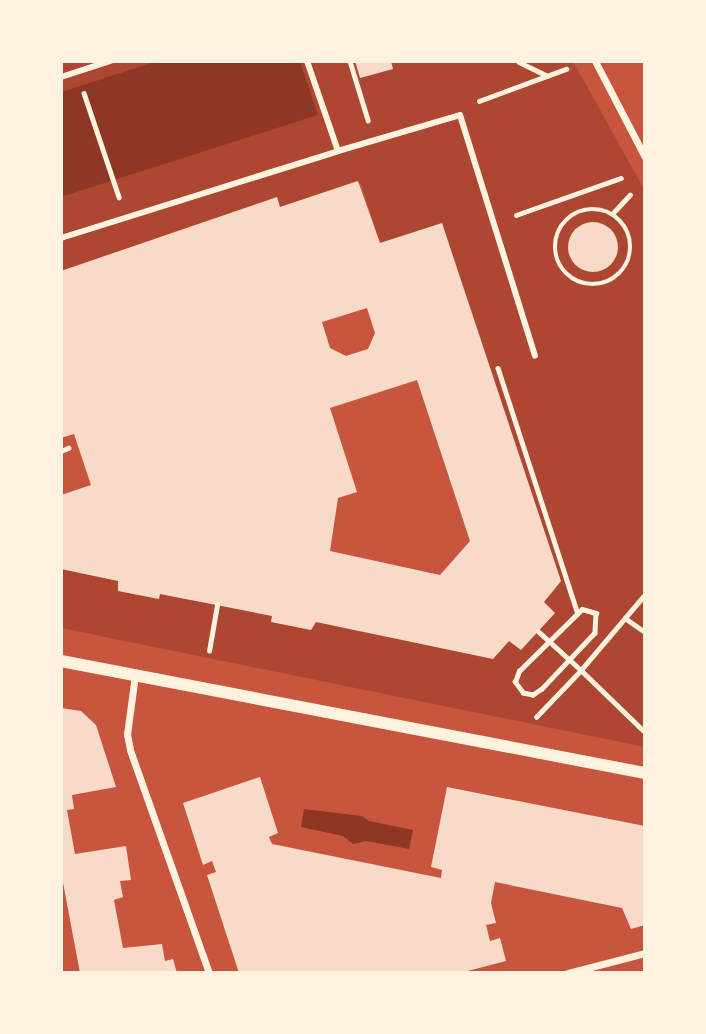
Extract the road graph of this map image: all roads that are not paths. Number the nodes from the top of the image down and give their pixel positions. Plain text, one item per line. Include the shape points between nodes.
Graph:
1 (74, 61) edge
2 (110, 61) edge
3 (307, 61) edge
4 (595, 61) edge
5 (77, 72) junction
6 (61, 77) edge
7 (338, 151) junction
8 (645, 157) edge
9 (61, 238) edge
10 (535, 356) dead end
11 (61, 661) edge
12 (135, 675) junction
13 (645, 774) edge
14 (645, 953) edge
15 (209, 973) edge
16 (568, 973) edge

1 - 5 street
2 - 5 street
3 - 7 street
4 - 8 street
5 - 6 street
7 - 9 street
7 - 10 street via 460,115
11 - 12 street
12 - 13 street
12 - 15 street via 127,734 130,751
14 - 16 street

